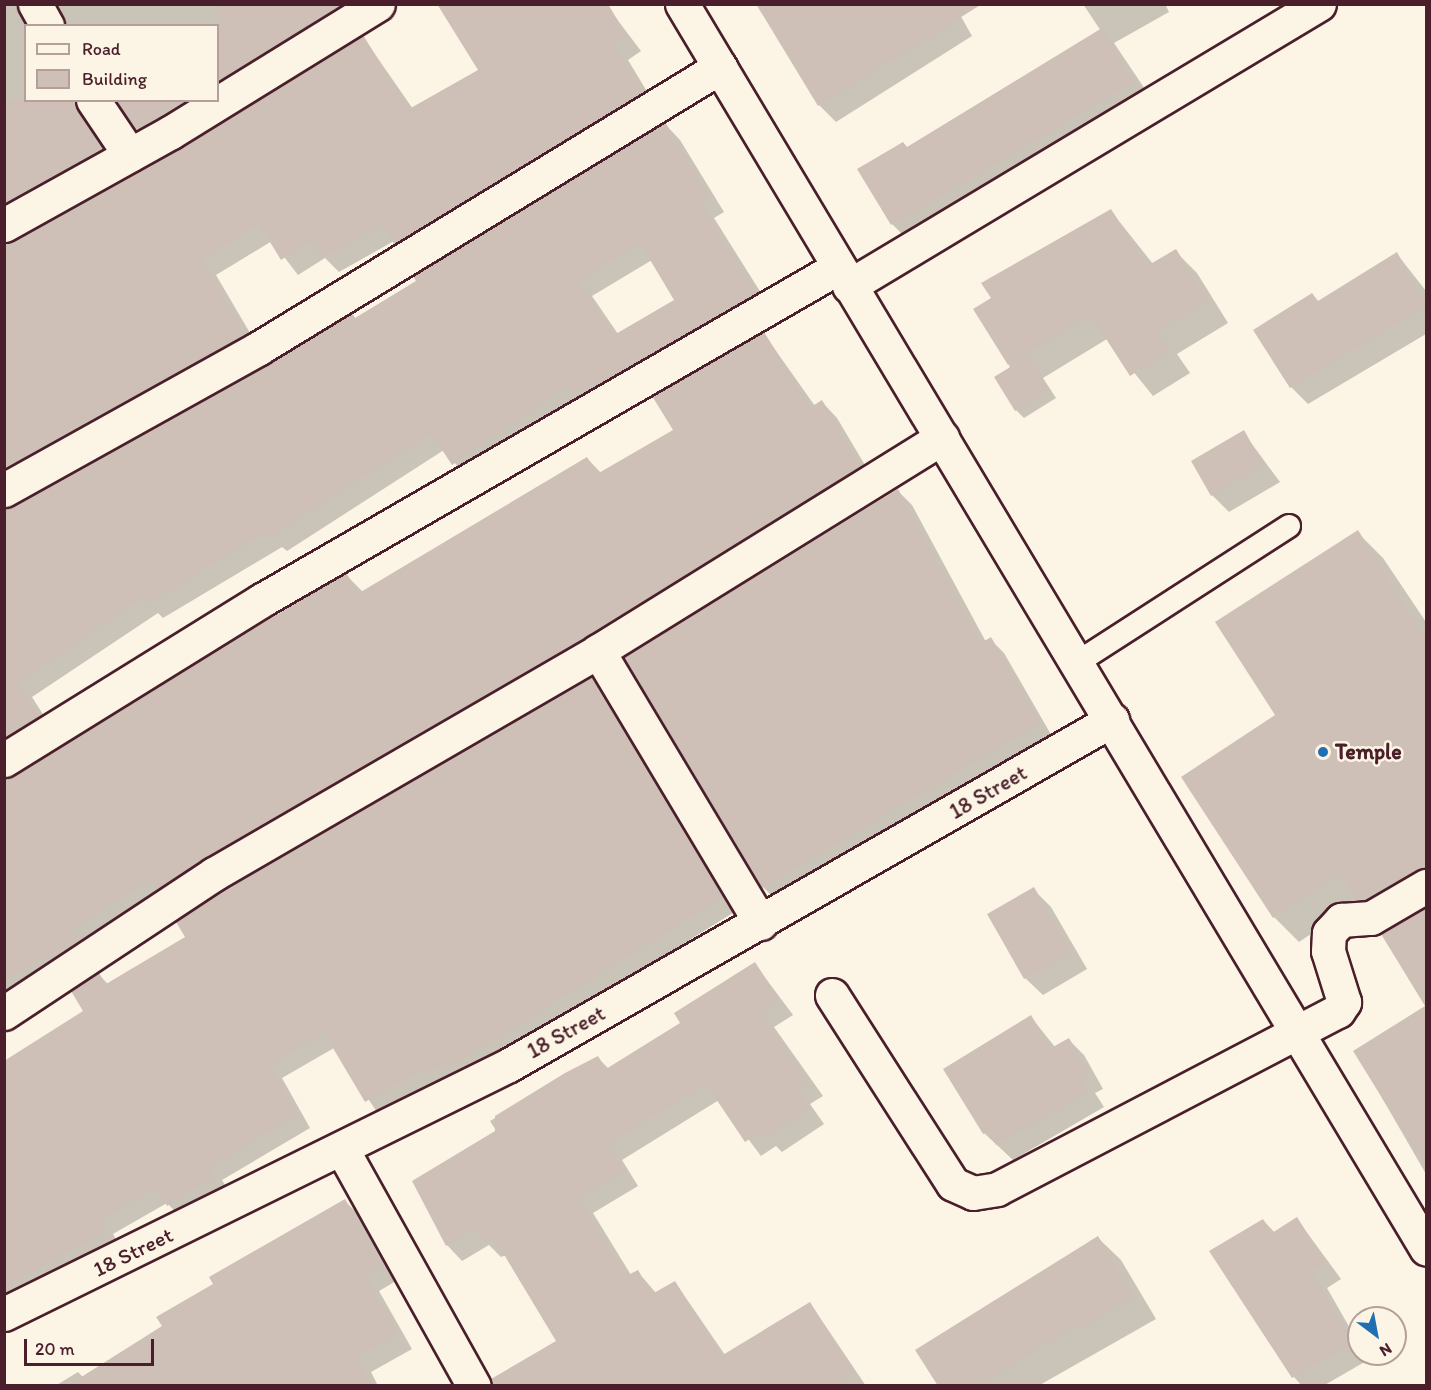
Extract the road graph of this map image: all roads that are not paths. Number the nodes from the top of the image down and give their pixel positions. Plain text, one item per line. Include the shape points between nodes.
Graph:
1 (35, 4) edge
2 (378, 4) edge
3 (682, 4) edge
4 (1319, 4) edge
5 (46, 24) edge
6 (720, 67) junction
7 (219, 101) edge
8 (94, 102) edge
9 (217, 102) edge
10 (130, 155) junction
11 (4, 225) edge
12 (843, 277) junction
13 (942, 438) junction
14 (4, 490) edge
15 (1289, 526) dead end
16 (598, 651) junction
17 (1078, 662) junction
18 (1112, 720) junction
19 (4, 760) edge
20 (1426, 886) edge
21 (761, 923) junction
22 (832, 995) dead end
23 (4, 1013) edge
24 (1299, 1035) junction
25 (343, 1151) junction
26 (1426, 1248) edge
27 (4, 1314) edge
28 (474, 1386) edge

1 - 5 street
2 - 7 street
3 - 6 street
4 - 12 street
6 - 12 street
6 - 14 street via 259,348
8 - 10 street
9 - 10 street
10 - 11 street
12 - 13 street
12 - 19 street via 262,600
13 - 16 street
13 - 17 street
15 - 17 lane
16 - 21 street
16 - 23 street via 214,874
17 - 18 street
18 - 21 street, 18 Street
18 - 24 street
20 - 24 street via 1371,918 1341,920 1329,933 1328,951 1344,1002
21 - 25 street, 18 Street
22 - 24 street via 953,1184 973,1193 997,1189
24 - 26 street
25 - 27 street, 18 Street
25 - 28 street

